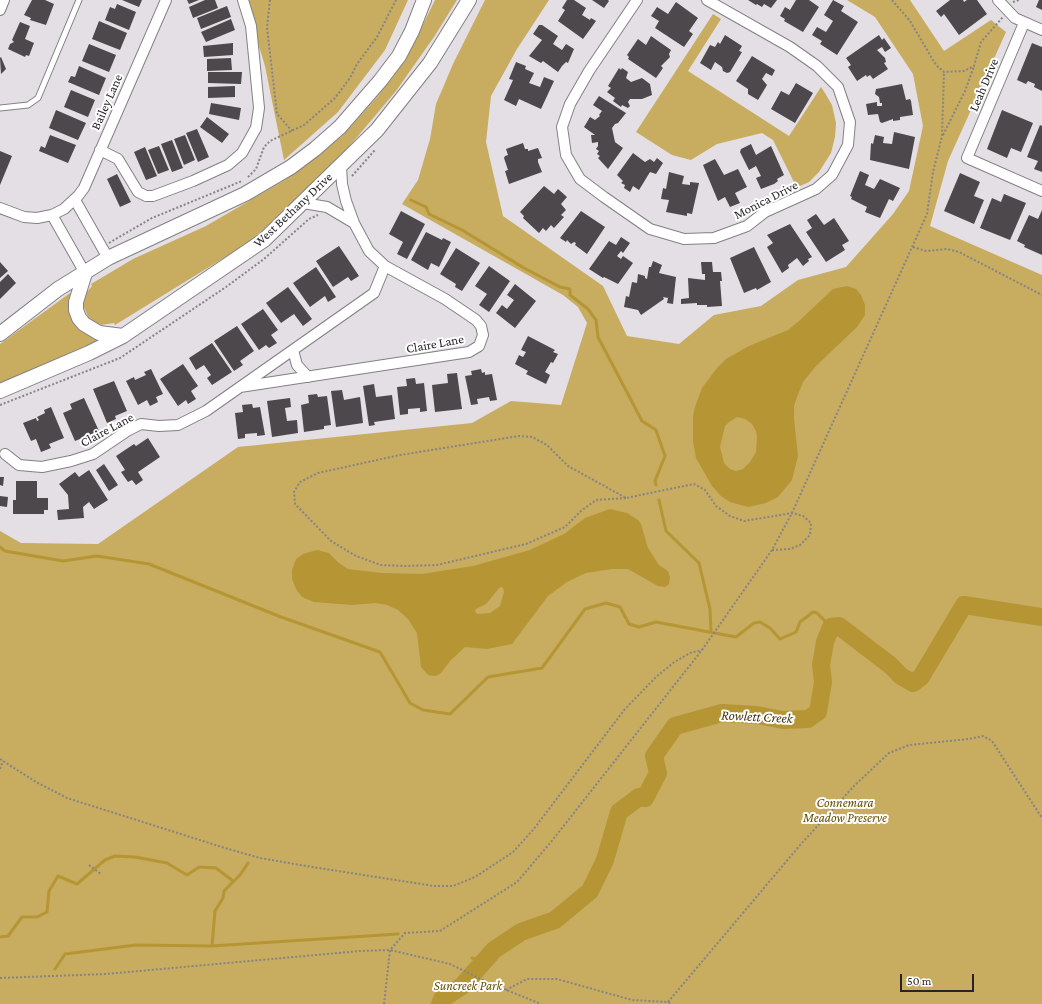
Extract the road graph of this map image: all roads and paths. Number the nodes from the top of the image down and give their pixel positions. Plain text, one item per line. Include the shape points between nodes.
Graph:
1 (4, 0) edge
2 (80, 0) edge
3 (166, 0) edge
4 (243, 0) edge
5 (270, 0) edge
6 (424, 0) edge
7 (469, 0) edge
8 (637, 0) edge
9 (707, 0) edge
10 (892, 0) edge
11 (998, 0) edge
12 (1019, 0) edge
13 (1012, 3) dead end
14 (0, 10) edge
15 (1003, 16) dead end
16 (1024, 23) junction
17 (1042, 30) edge
18 (974, 66) junction
19 (944, 72) junction
20 (0, 108) edge
21 (292, 131) dead end
22 (942, 136) junction
23 (100, 150) junction
24 (340, 166) junction
25 (1042, 191) edge
26 (75, 200) junction
27 (303, 203) junction
28 (0, 208) edge
29 (52, 215) junction
30 (354, 223) junction
31 (914, 247) junction
32 (108, 258) junction
33 (385, 266) junction
34 (85, 273) junction
35 (1042, 295) edge
36 (0, 334) edge
37 (123, 336) junction
38 (293, 350) junction
39 (308, 377) junction
40 (240, 387) junction
41 (0, 391) edge
42 (5, 454) dead end
43 (626, 498) junction
44 (792, 513) junction
45 (772, 550) junction
46 (702, 650) junction
47 (0, 759) edge
48 (3, 762) junction
49 (0, 769) edge
50 (1042, 818) edge
51 (89, 864) dead end
52 (100, 874) dead end
53 (390, 950) junction
54 (0, 978) edge
55 (506, 990) junction
56 (668, 1002) junction
57 (384, 1004) edge
58 (541, 1004) edge
59 (672, 1004) edge

1 - 14 street
2 - 20 lane via 38,98 28,105
3 - 23 street, Bailey Lane
4 - 23 street via 251,26 259,108 256,128 242,153 228,165 193,181 153,196 146,196 138,192 118,159
5 - 21 path via 267,27 276,114
6 - 32 main road via 399,56 340,127 315,149 291,167 245,194
7 - 24 main road, West Bethany Drive via 430,63 377,130
8 - 9 street, Monica Drive via 570,104 562,127 566,155 580,179 604,197 650,229 684,239 714,238 747,226 766,212 816,189 832,175 848,145 850,122 838,87 817,66 790,47
10 - 19 path via 910,21 936,65
11 - 16 street via 1014,18
12 - 13 path
15 - 18 path via 981,42
16 - 17 street
16 - 25 street, Leah Drive via 967,158
18 - 19 path via 964,71
18 - 22 path via 965,91
19 - 22 path
22 - 31 path via 933,172 927,214
23 - 26 street, Bailey Lane via 84,188
24 - 27 main road, West Bethany Drive
24 - 30 street, Claire Lane via 342,184
26 - 29 street, Bailey Lane
26 - 32 street
27 - 30 street via 327,207
27 - 37 main road, West Bethany Drive via 264,240
28 - 29 street, Bailey Lane via 24,217
29 - 34 street
30 - 33 street, Claire Lane via 369,251
31 - 35 path via 926,251 947,249 959,252
31 - 44 path
32 - 34 main road
33 - 38 street, Claire Lane via 374,293
33 - 39 street, Claire Lane via 445,299 476,320 483,334 478,346 469,352
34 - 36 main road via 58,289
34 - 37 main road via 76,302 79,318 99,333
37 - 41 main road, West Bethany Drive
38 - 39 street via 297,365
38 - 40 street, Claire Lane
39 - 40 street, Claire Lane
40 - 42 street, Claire Lane via 206,411 178,425 141,424 93,454 72,461 42,467 19,465
43 - 43 path via 568,466 547,445 532,437 519,436 400,455 318,473 300,482 294,492 295,504 332,541 356,556 381,564 406,566 437,565 526,544 565,527 596,500
43 - 44 path via 694,484 705,490 716,506 730,516 744,521
44 - 45 path
44 - 45 path via 803,516 811,523 810,535 800,545 790,549
45 - 46 path
46 - 48 path via 673,663 625,709 533,830 513,852 474,877 453,886 427,886 260,858 66,798
46 - 53 path via 517,882 440,931 405,933
47 - 48 path
48 - 49 path
50 - 56 path via 992,741 983,736 909,745 889,753 854,786 801,844
51 - 52 path
53 - 54 path via 106,974
53 - 55 path via 450,964
53 - 57 path
55 - 56 path via 527,979 557,979 632,1000
55 - 58 path
56 - 59 path

